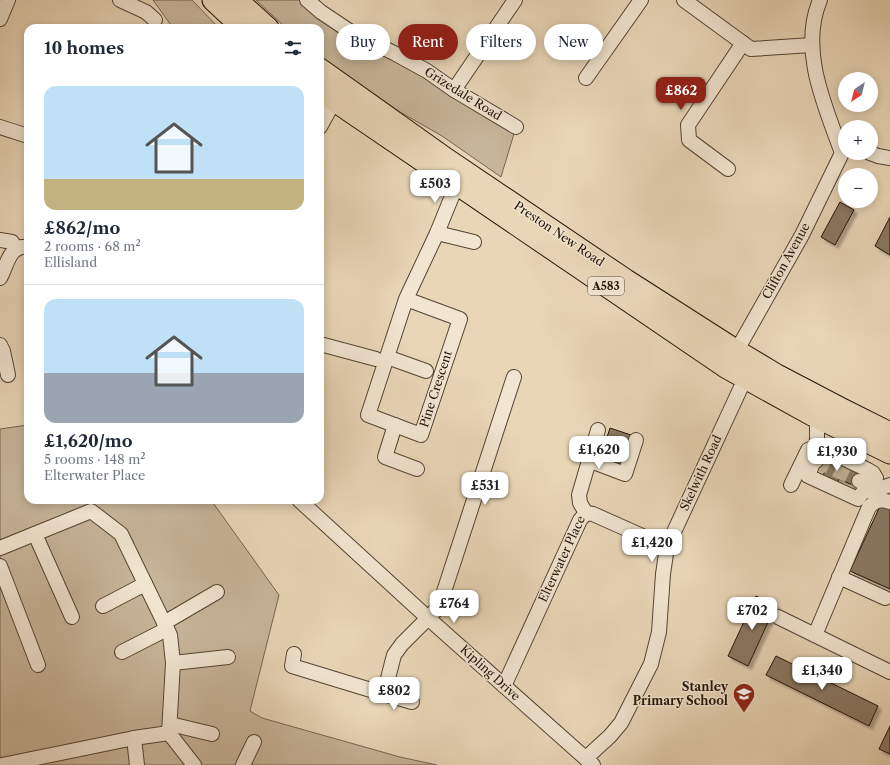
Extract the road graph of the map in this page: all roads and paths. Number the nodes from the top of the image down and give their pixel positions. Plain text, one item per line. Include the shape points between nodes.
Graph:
1 (8, 0) edge
2 (120, 0) edge
3 (213, 0) edge
4 (237, 0) edge
5 (307, 0) edge
6 (515, 0) edge
7 (641, 0) edge
8 (684, 0) edge
9 (820, 0) edge
10 (0, 19) edge
11 (155, 20) dead end
12 (240, 24) edge
13 (264, 24) edge
14 (743, 43) junction
15 (812, 45) junction
16 (324, 77) edge
17 (586, 78) dead end
18 (454, 90) junction
19 (332, 93) edge
20 (324, 116) edge
21 (0, 127) edge
22 (516, 127) dead end
23 (24, 135) edge
24 (838, 138) edge
25 (878, 156) edge
26 (890, 158) edge
27 (839, 160) edge
28 (728, 169) dead end
29 (458, 184) junction
30 (437, 233) junction
31 (0, 240) edge
32 (474, 242) dead end
33 (22, 248) edge
34 (0, 278) edge
35 (406, 300) junction
36 (0, 345) edge
37 (324, 345) edge
38 (381, 358) junction
39 (741, 365) junction
40 (426, 371) dead end
41 (8, 376) dead end
42 (514, 377) dead end
43 (817, 417) junction
44 (396, 425) junction
45 (598, 430) dead end
46 (890, 433) edge
47 (636, 440) dead end
48 (817, 446) junction
49 (890, 453) edge
50 (588, 460) junction
51 (816, 461) dead end
52 (417, 469) dead end
53 (868, 470) junction
54 (890, 480) edge
55 (859, 481) tunnel mouth
56 (890, 485) edge
57 (791, 486) dead end
58 (890, 502) edge
59 (303, 504) edge
60 (586, 513) junction
61 (35, 534) junction
62 (667, 547) junction
63 (0, 548) edge
64 (0, 566) edge
65 (839, 577) junction
66 (145, 584) junction
67 (216, 592) dead end
68 (885, 598) dead end
69 (103, 606) dead end
70 (72, 616) dead end
71 (778, 617) dead end
72 (428, 618) junction
73 (166, 626) junction
74 (815, 635) junction
75 (122, 652) dead end
76 (294, 654) dead end
77 (228, 657) dead end
78 (173, 663) junction
79 (38, 664) dead end
80 (890, 672) edge
81 (504, 686) junction
82 (384, 694) junction
83 (407, 704) dead end
84 (170, 728) junction
85 (212, 734) dead end
86 (134, 738) junction
87 (254, 742) dead end
88 (590, 762) edge
89 (2, 765) edge
90 (137, 765) edge
91 (194, 765) edge
92 (243, 765) edge

1 - 10 street
2 - 11 street via 146,12
3 - 12 highway
4 - 13 highway
5 - 18 street, Grizedale Road via 351,32 427,71
6 - 18 street
7 - 17 street
8 - 14 street
9 - 15 street, Clifton Avenue
14 - 15 street via 751,49
14 - 28 street via 688,124 689,140
15 - 24 street, Clifton Avenue via 821,95
16 - 19 highway, Preston New Road / A583
18 - 22 street, Grizedale Road
19 - 20 street
19 - 29 highway, Preston New Road / A583
19 - 39 highway, Preston New Road / A583 via 442,156 626,280
21 - 23 street
25 - 26 street
27 - 39 street, Clifton Avenue
29 - 30 street
29 - 39 highway, Preston New Road / A583
30 - 32 street
30 - 35 street, Pine Crescent
31 - 33 street via 12,242
33 - 34 street via 9,255
35 - 38 street, Pine Crescent
35 - 44 street, Pine Crescent via 460,319 421,435
36 - 41 street via 4,351
37 - 38 street
38 - 40 street
38 - 44 street, Pine Crescent via 368,415
39 - 43 highway, Preston New Road / A583
39 - 46 highway, Preston New Road / A583
39 - 62 street, Skelwith Road
42 - 72 street via 439,607
43 - 48 street
43 - 49 highway, Preston New Road / A583
44 - 52 street via 385,457
45 - 50 street, Elterwater Place
47 - 50 street via 625,474
48 - 53 street
48 - 57 street via 808,450
50 - 60 street, Elterwater Place via 579,495
51 - 56 street via 814,460 808,476 858,500 863,492
53 - 54 street
53 - 55 street via 876,478 873,483
58 - 65 street via 875,501 869,507
59 - 72 street, Kipling Drive
60 - 62 street
60 - 81 street, Elterwater Place via 580,520
61 - 63 street
61 - 66 street via 91,511 122,534
61 - 70 street
62 - 88 street, Skelwith Road via 659,632 651,664 621,723
64 - 79 street
65 - 68 street
65 - 74 street
66 - 69 street
66 - 73 street
67 - 73 street
71 - 74 street
72 - 81 street, Kipling Drive
72 - 82 street via 394,655
73 - 75 street
73 - 78 street via 170,635
74 - 80 street
76 - 82 street via 292,666
77 - 78 street
78 - 84 street
81 - 88 street, Kipling Drive
82 - 83 street
84 - 85 street
84 - 86 street
84 - 91 street
86 - 89 street
86 - 90 street
87 - 92 street

